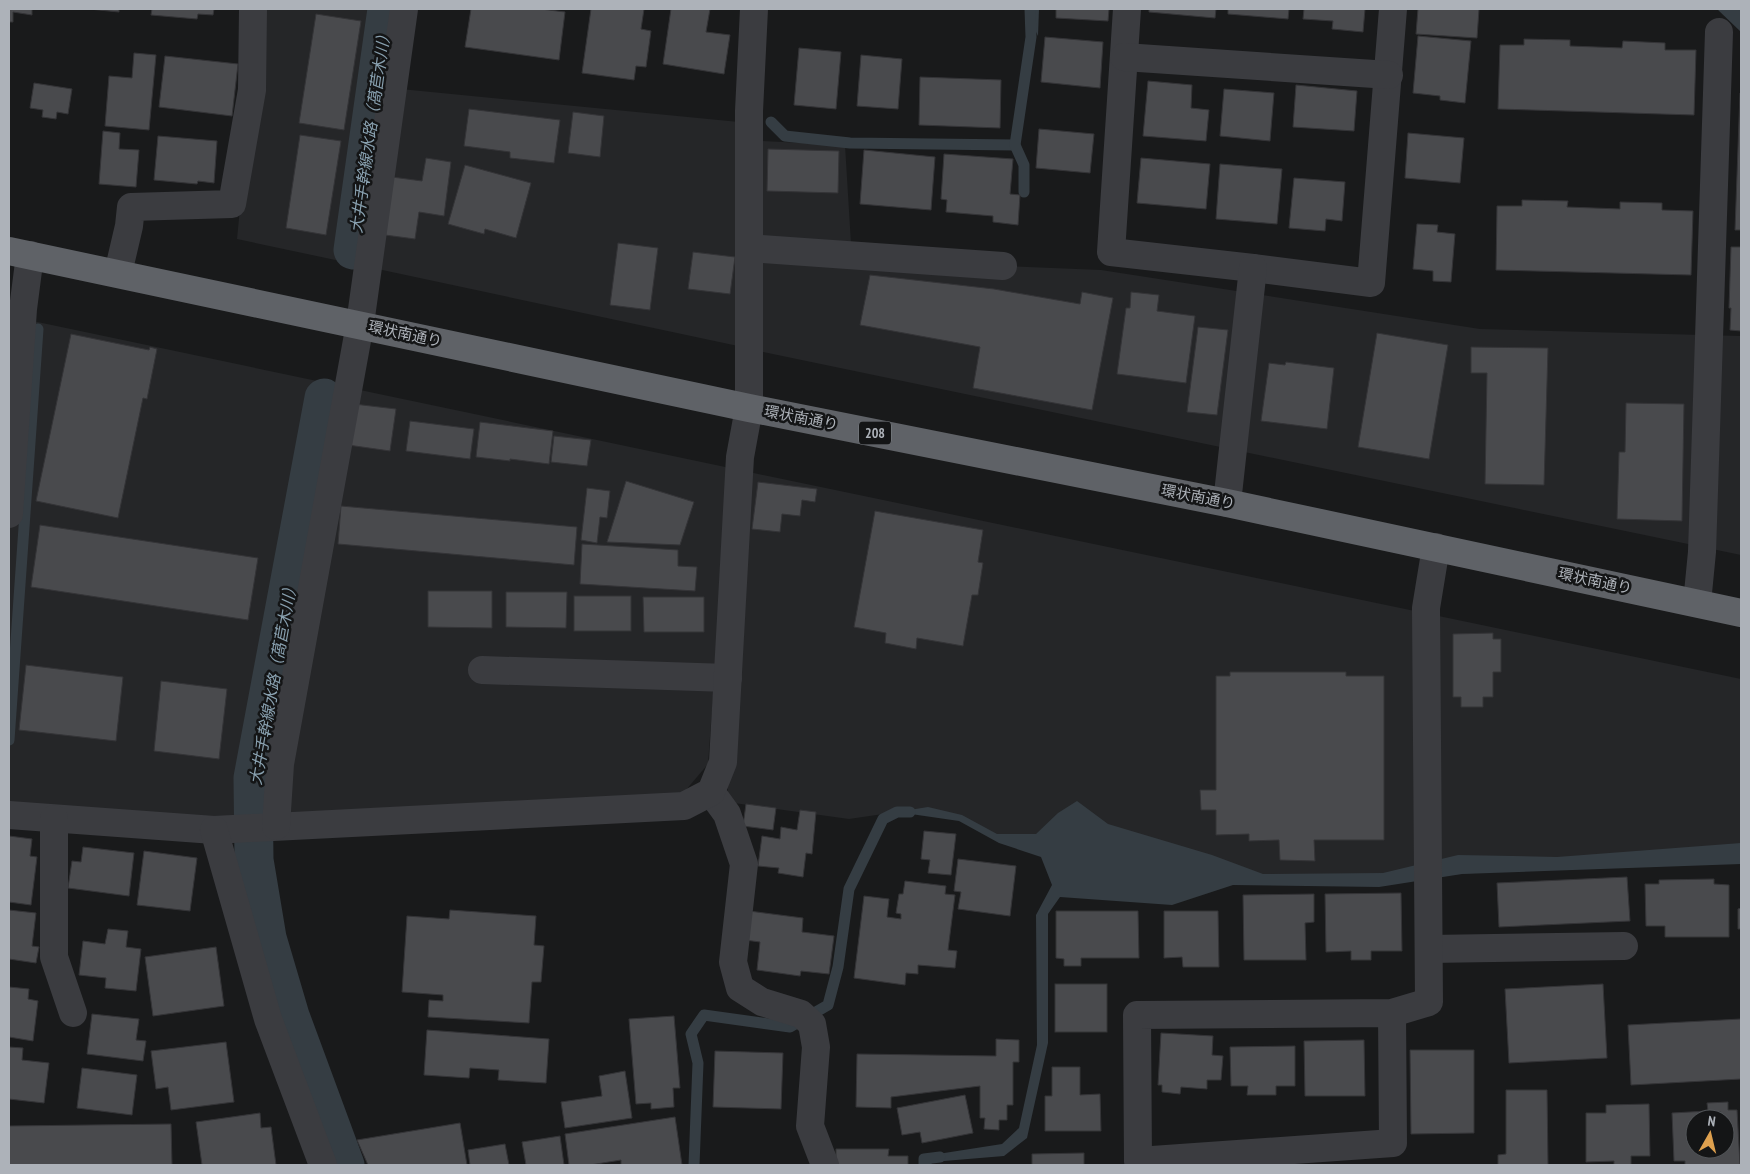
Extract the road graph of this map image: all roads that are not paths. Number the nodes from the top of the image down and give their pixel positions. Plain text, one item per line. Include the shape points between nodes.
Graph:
1 (253, 9) edge
2 (404, 9) edge
3 (754, 9) edge
4 (1127, 9) edge
5 (1393, 9) edge
6 (1719, 32) dead end
7 (1124, 57) junction
8 (1389, 75) junction
9 (749, 248) junction
10 (20, 253) edge
11 (1003, 266) dead end
12 (1254, 268) junction
13 (118, 273) junction
14 (360, 324) junction
15 (749, 408) junction
16 (1227, 503) junction
17 (9, 514) edge
18 (1436, 548) junction
19 (1696, 603) junction
20 (1741, 612) edge
21 (482, 670) dead end
22 (728, 678) junction
23 (711, 792) junction
24 (9, 816) edge
25 (54, 819) junction
26 (273, 826) junction
27 (224, 829) junction
28 (1624, 946) dead end
29 (1429, 949) junction
30 (72, 1013) dead end
31 (1392, 1013) junction
32 (323, 1165) edge
33 (825, 1165) edge

1 - 13 street via 252,90 232,204 130,207
2 - 14 street
3 - 9 street via 748,111
4 - 7 street
5 - 8 street
6 - 19 street via 1702,552
7 - 8 street
7 - 12 street via 1111,252
8 - 12 street via 1372,283
9 - 11 street
9 - 15 street
10 - 13 highway, 環状南通り / 208
10 - 17 street via 23,309
12 - 16 street
13 - 14 highway, 環状南通り / 208
14 - 15 highway, 環状南通り / 208
14 - 26 street via 280,764
15 - 16 highway, 環状南通り / 208
15 - 22 street via 740,457
16 - 18 highway, 環状南通り / 208
18 - 19 highway, 環状南通り / 208
18 - 29 street via 1426,608
19 - 20 highway, 環状南通り / 208
21 - 22 street
22 - 23 street via 723,762
23 - 26 street via 684,806
23 - 33 street via 727,814 744,864 733,962 740,988 762,1002 806,1019 816,1047 810,1126
24 - 25 street
25 - 27 street
25 - 30 street via 54,957
26 - 27 street
27 - 32 street via 268,1019
28 - 29 street
29 - 31 street via 1429,1002
31 - 31 street via 1394,1143 1138,1161 1138,1015

